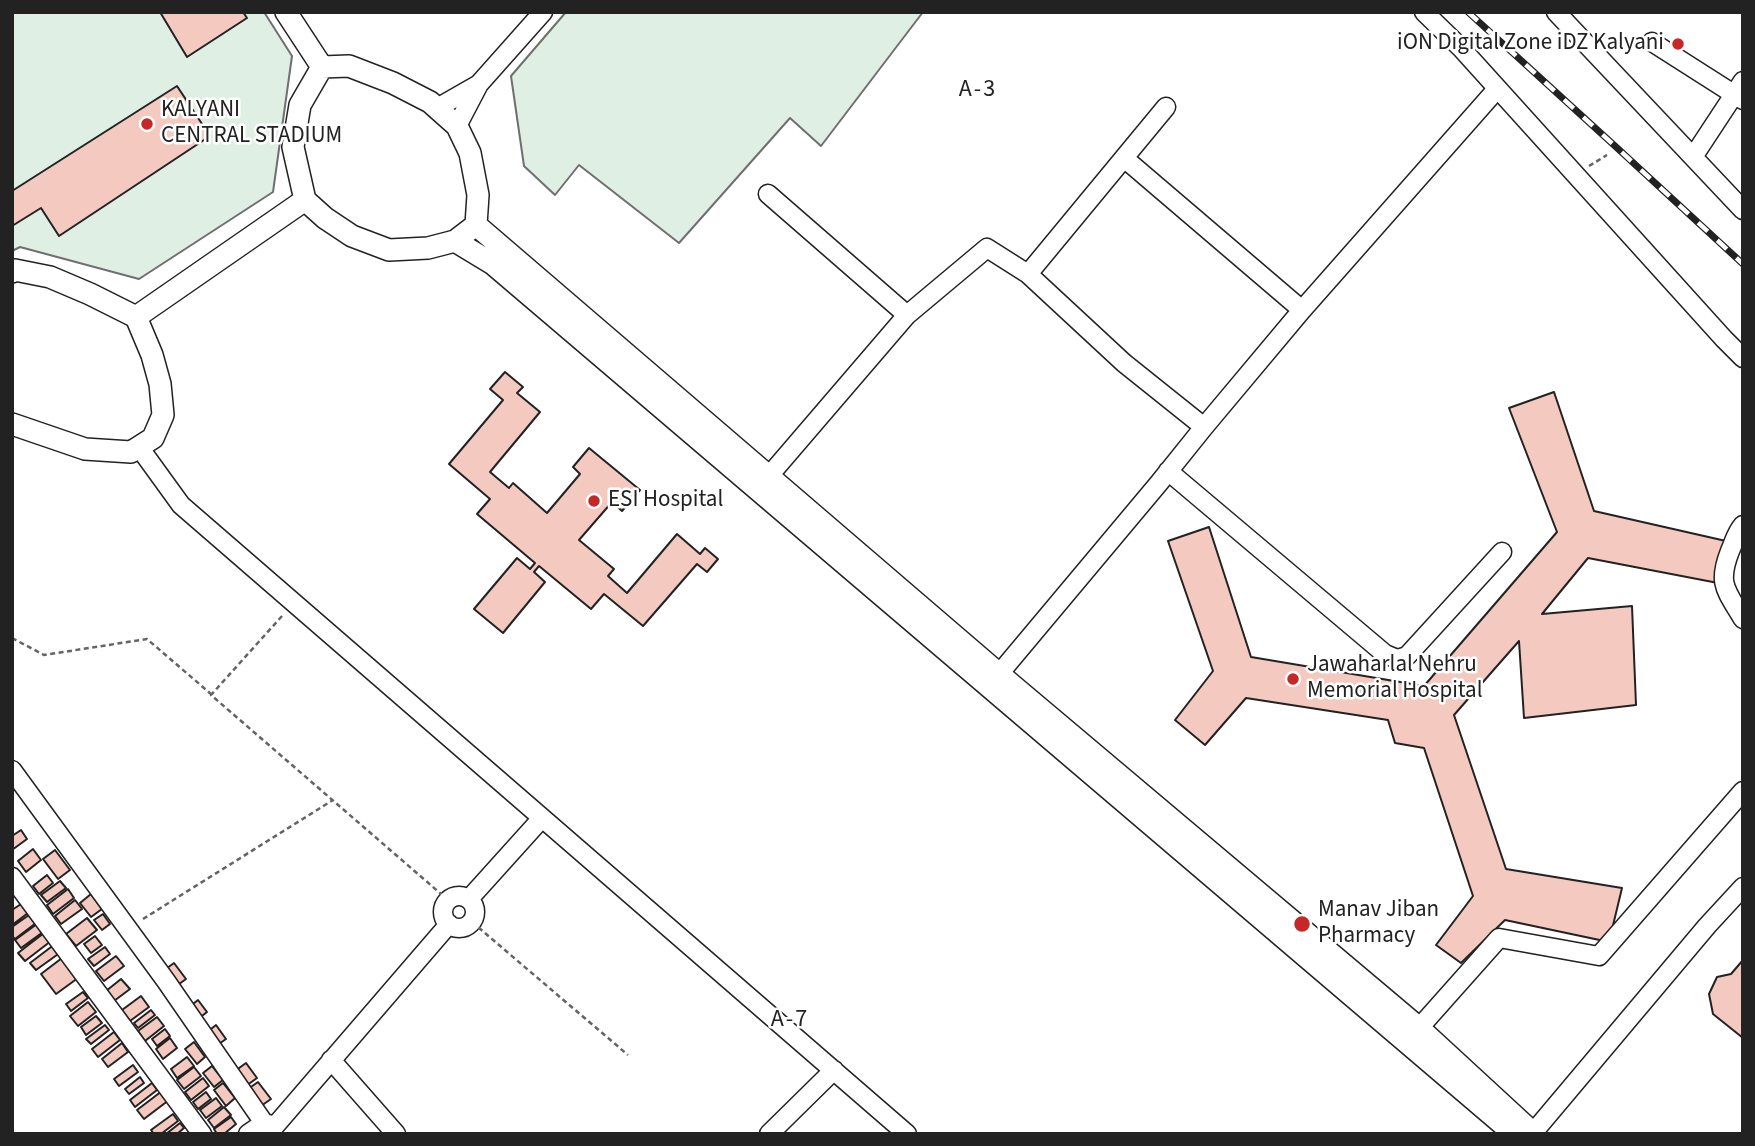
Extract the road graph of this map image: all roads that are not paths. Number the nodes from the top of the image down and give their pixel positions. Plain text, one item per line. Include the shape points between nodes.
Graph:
1 (286, 12) edge
2 (543, 12) edge
3 (1424, 12) edge
4 (1556, 12) edge
5 (1652, 42) dead end
6 (322, 67) junction
7 (479, 84) junction
8 (1497, 89) junction
9 (1740, 92) edge
10 (1166, 107) dead end
11 (437, 108) junction
12 (457, 126) junction
13 (1693, 157) junction
14 (1124, 158) junction
15 (768, 194) dead end
16 (305, 200) junction
17 (1743, 210) edge
18 (476, 225) junction
19 (454, 241) junction
20 (12, 272) edge
21 (1028, 274) junction
22 (1303, 310) junction
23 (907, 315) junction
24 (136, 317) junction
25 (1743, 358) edge
26 (14, 425) edge
27 (1203, 427) junction
28 (139, 447) junction
29 (1168, 471) junction
30 (763, 483) junction
31 (1743, 525) edge
32 (1502, 552) dead end
33 (1743, 619) edge
34 (999, 674) junction
35 (12, 770) edge
36 (1743, 791) edge
37 (542, 818) junction
38 (12, 877) edge
39 (1743, 887) edge
40 (469, 899) junction
41 (449, 924) junction
42 (1419, 1028) junction
43 (331, 1060) junction
44 (834, 1070) junction
45 (268, 1128) edge
46 (202, 1134) edge
47 (248, 1134) edge
48 (396, 1134) edge
49 (769, 1134) edge
50 (907, 1134) edge
51 (1514, 1134) edge
52 (1533, 1134) edge

1 - 6 main road
2 - 7 street
3 - 8 street
4 - 13 street
5 - 9 street
6 - 11 main road via 349,66 393,83
6 - 16 main road via 300,105 293,147
7 - 11 street
7 - 12 street
8 - 22 street
8 - 25 street
9 - 13 street
10 - 14 street
11 - 12 main road
12 - 18 main road via 470,153 478,195
13 - 17 street
14 - 21 street
14 - 22 street
15 - 23 street
16 - 19 main road via 352,236 389,250
16 - 24 main road
18 - 19 main road
18 - 30 main road
19 - 30 main road via 493,264
20 - 24 main road via 50,277
21 - 23 street via 987,248
21 - 27 street via 1124,363
22 - 27 street
23 - 30 street
24 - 28 main road via 155,365 163,415 153,438
26 - 28 main road via 85,449 131,452
27 - 29 street
28 - 37 street via 181,505
29 - 32 street via 1385,654 1397,659 1407,656
29 - 34 street
30 - 34 main road
30 - 51 main road
31 - 33 street via 1723,569 1725,587
34 - 42 main road
35 - 45 street
36 - 42 street via 1599,956 1499,938
37 - 40 street
37 - 44 street
38 - 46 street
39 - 52 street
40 - 41 street via 457,896 448,900 443,915
40 - 41 street via 476,911 472,922 458,928
41 - 43 street
42 - 52 main road
43 - 45 street via 275,1126
43 - 48 street
44 - 49 street
44 - 50 street
45 - 47 street

